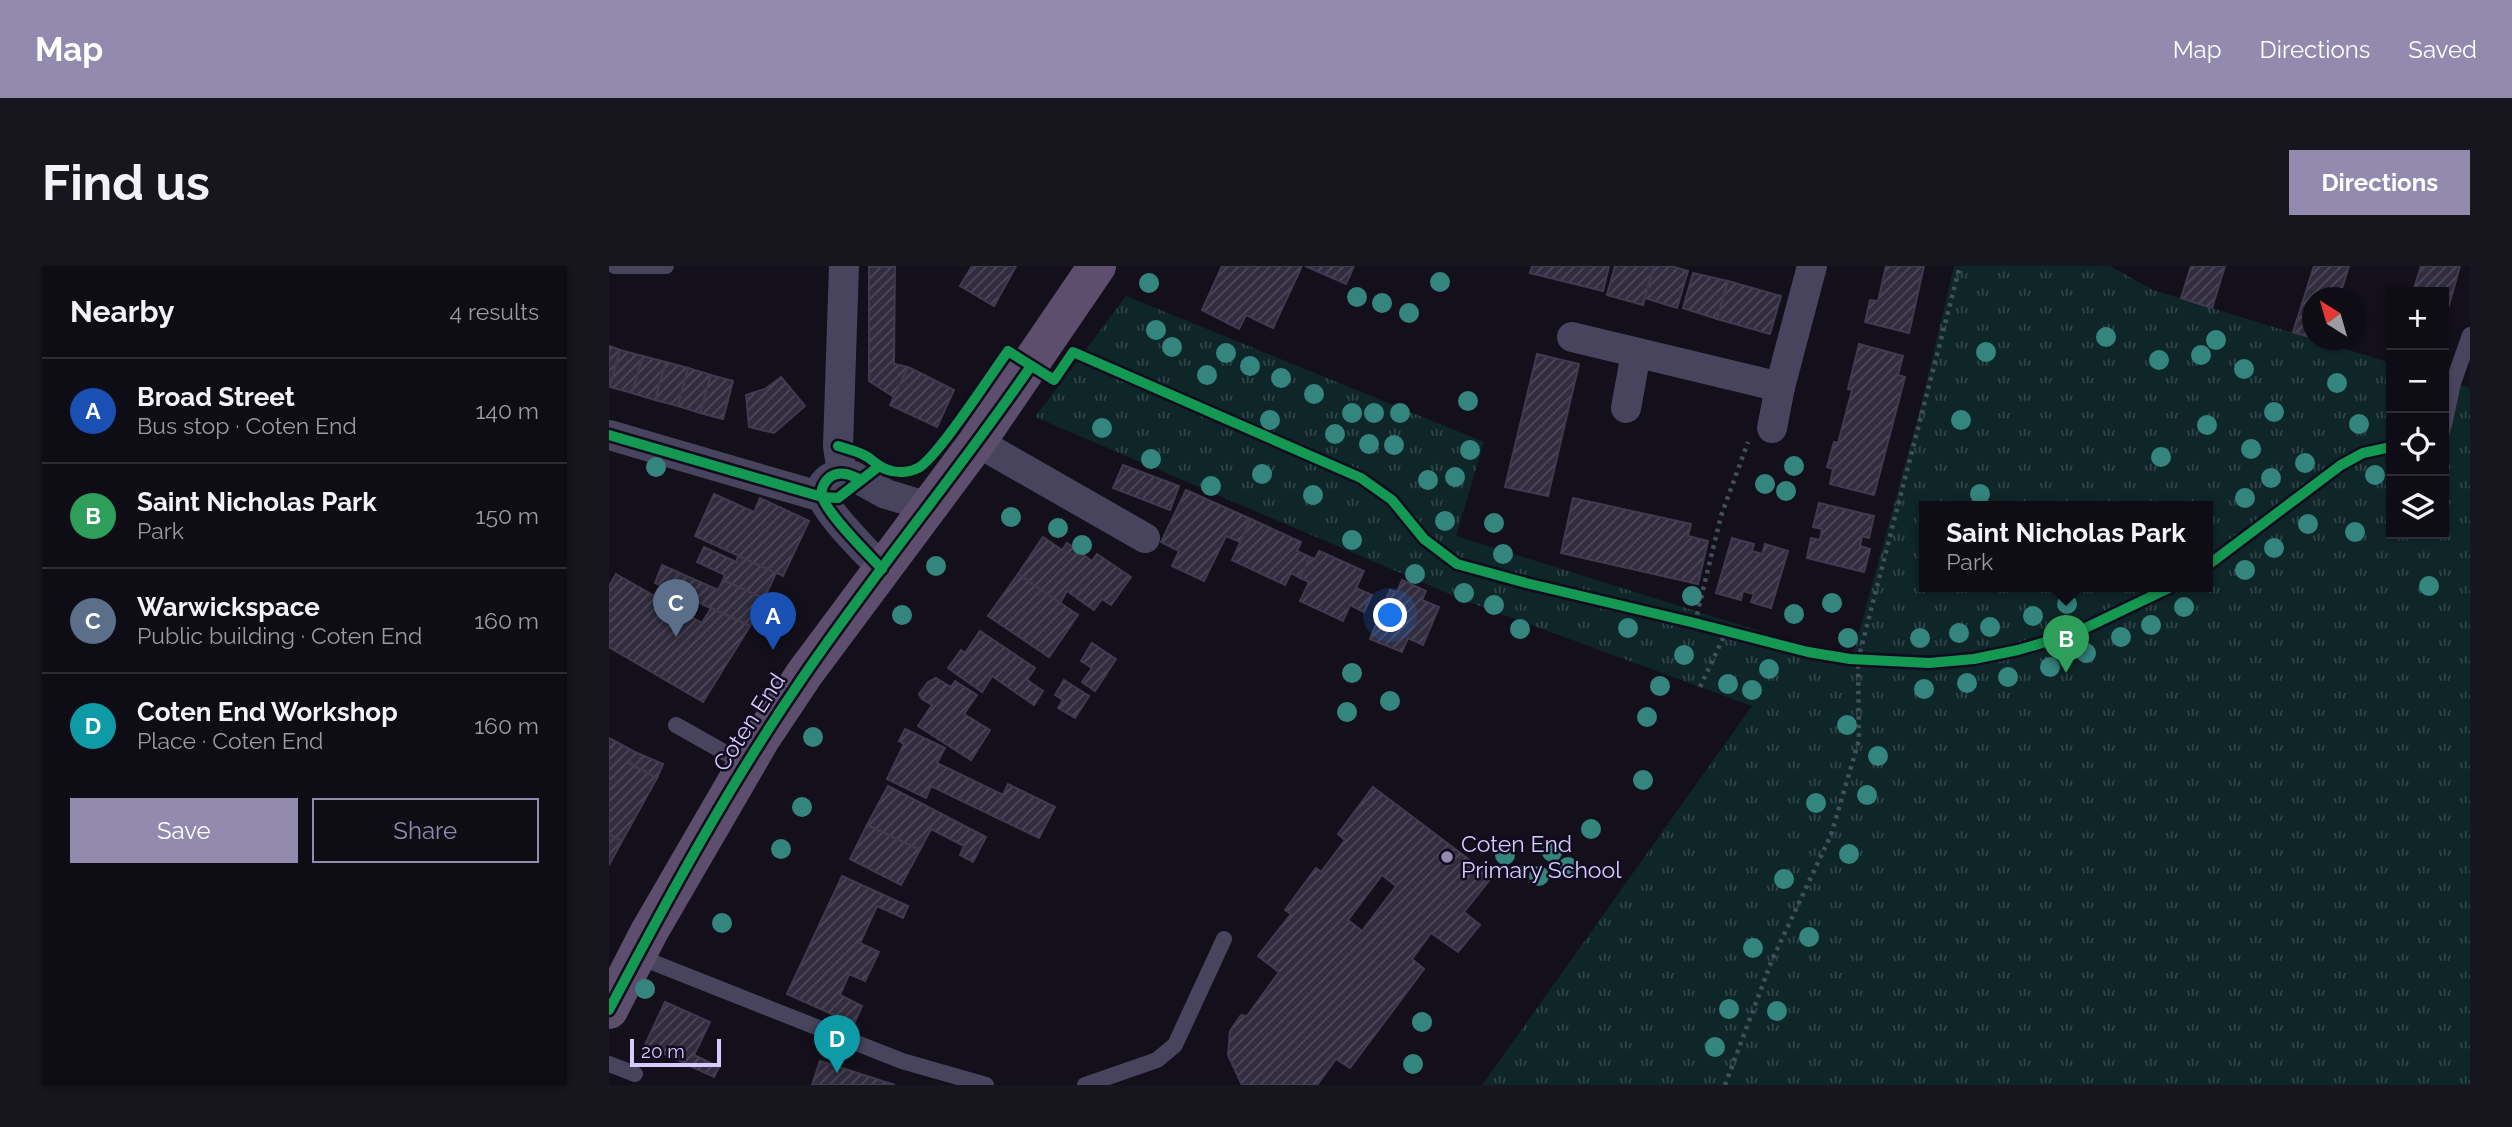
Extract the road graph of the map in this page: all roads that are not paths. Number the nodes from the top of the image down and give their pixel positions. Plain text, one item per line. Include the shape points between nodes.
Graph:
1 (615, 266) edge
2 (666, 266) edge
3 (844, 266) edge
4 (1097, 266) edge
5 (1812, 266) edge
6 (2470, 335) edge
7 (1572, 337) dead end
8 (1636, 353) junction
9 (1780, 387) junction
10 (1626, 408) dead end
11 (2447, 413) edge
12 (1760, 434) road end
13 (609, 435) edge
14 (977, 442) junction
15 (842, 473) junction
16 (822, 497) junction
17 (929, 507) junction
18 (1145, 538) dead end
19 (882, 569) junction
20 (676, 725) dead end
21 (745, 764) junction
22 (1224, 939) dead end
23 (637, 957) junction
24 (609, 1010) edge
25 (609, 1064) edge
26 (635, 1074) dead end
27 (986, 1085) edge
28 (1085, 1085) edge

1 - 2 lane
3 - 15 street via 838,446
4 - 14 main road, Coten End
5 - 9 street
6 - 11 lane
7 - 8 street
8 - 9 street
8 - 10 street
9 - 12 street
13 - 16 street
14 - 17 main road, Coten End
14 - 18 street
15 - 16 street via 827,480
15 - 17 street via 886,494
16 - 19 street
17 - 19 main road, Coten End
19 - 21 main road, Coten End
20 - 21 lane
21 - 23 main road, Coten End
22 - 28 lane via 1175,1045 1157,1060
23 - 24 main road, Coten End
23 - 27 lane via 902,1061
25 - 26 lane

